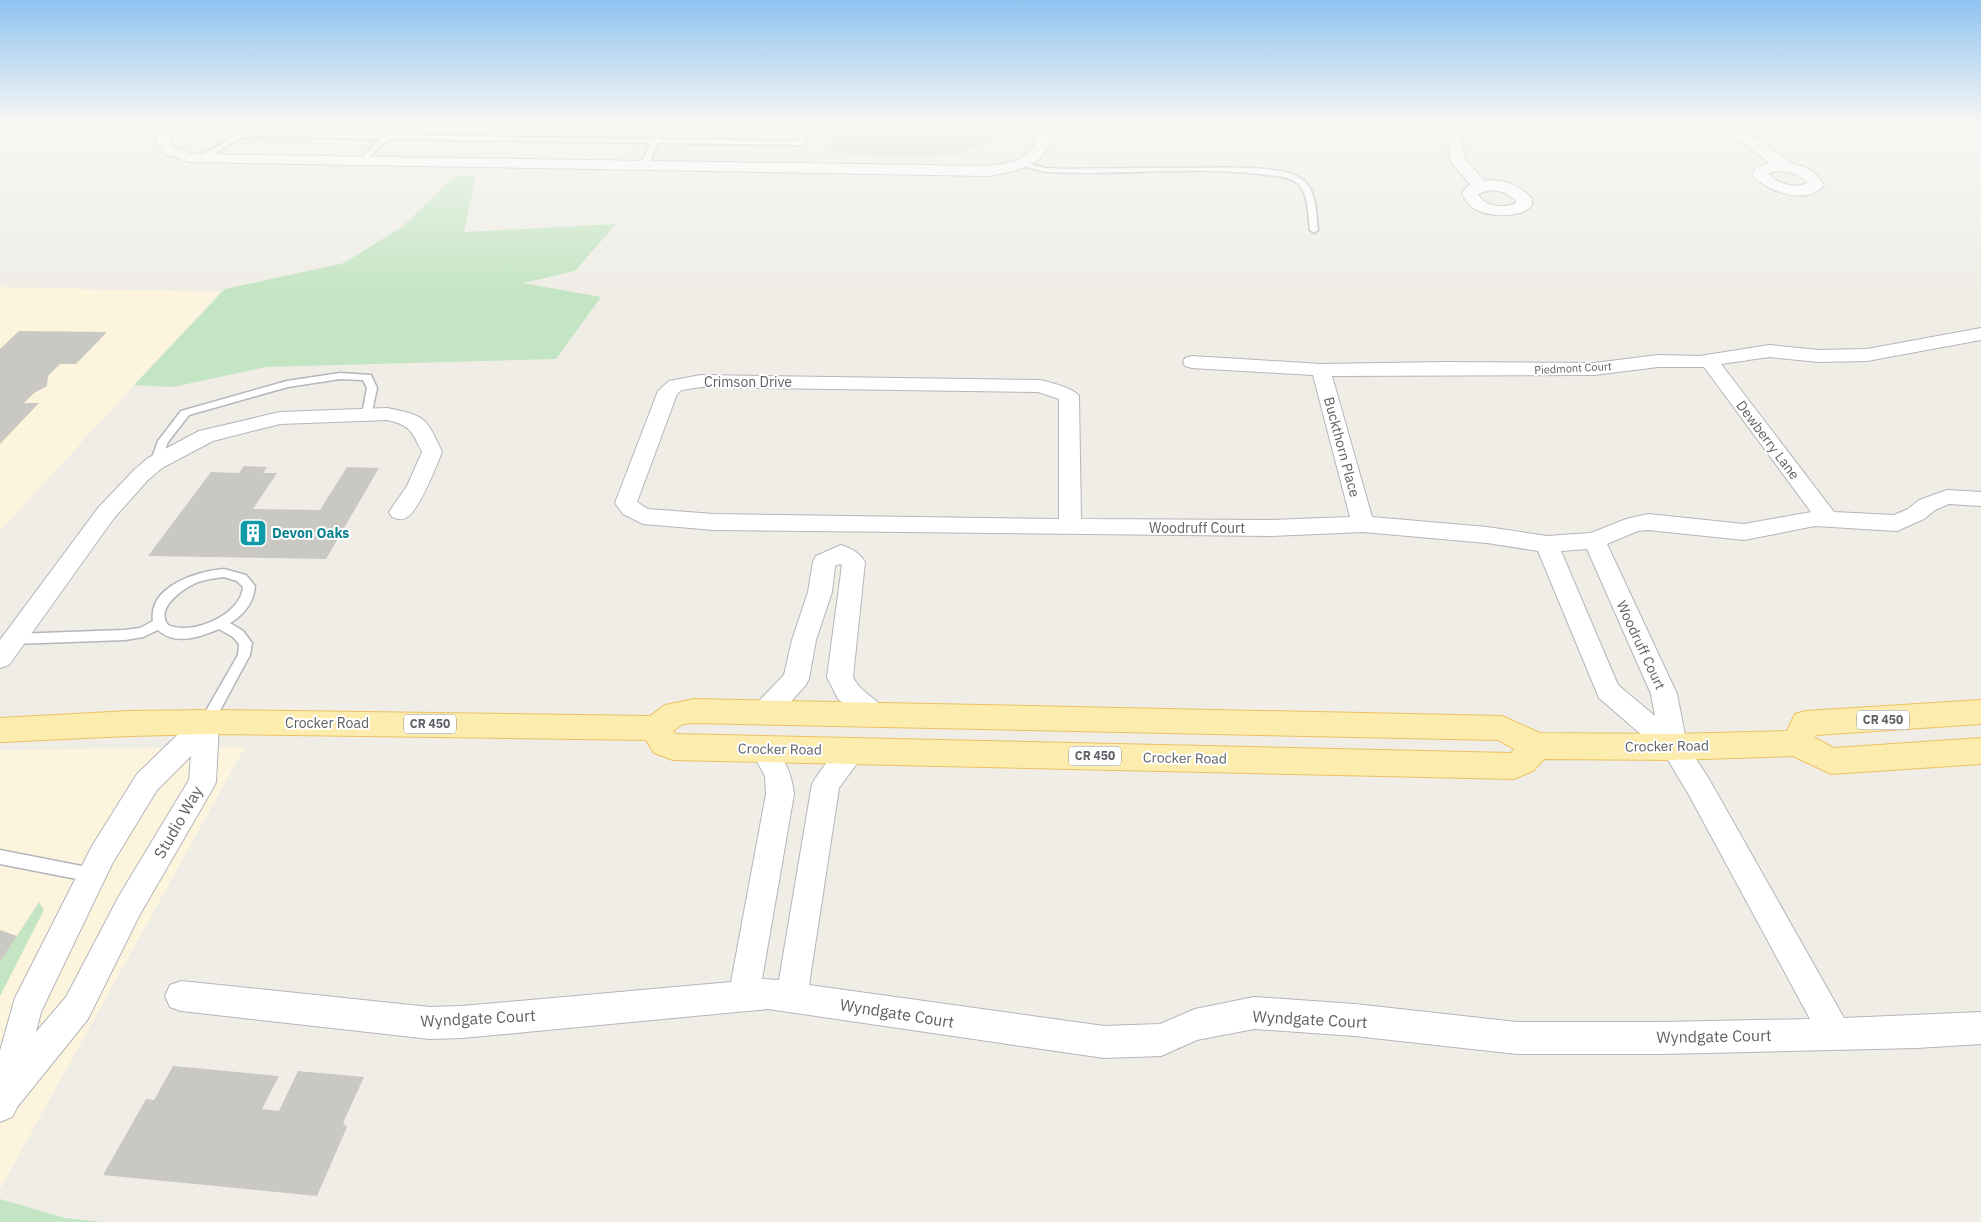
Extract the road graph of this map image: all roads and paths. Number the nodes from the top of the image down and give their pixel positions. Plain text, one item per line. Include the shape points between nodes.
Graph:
1 (1295, 179) edge
2 (1475, 179) edge
3 (1481, 186) dead end
4 (1314, 230) dead end
5 (1981, 334) edge
6 (1709, 361) junction
7 (1192, 362) dead end
8 (1321, 370) junction
9 (367, 414) junction
10 (155, 463) junction
11 (1981, 499) edge
12 (400, 512) dead end
13 (1827, 518) junction
14 (1363, 524) junction
15 (845, 525) junction
16 (1070, 528) junction
17 (1594, 541) junction
18 (1546, 544) junction
19 (841, 554) junction
20 (159, 623) junction
21 (221, 624) junction
22 (7, 648) edge
23 (1981, 712) edge
24 (763, 713) junction
25 (875, 715) junction
26 (206, 723) junction
27 (655, 728) junction
28 (0, 730) edge
29 (1797, 743) junction
30 (1536, 746) junction
31 (1674, 747) junction
32 (762, 749) junction
33 (853, 751) junction
34 (1981, 752) edge
35 (0, 857) edge
36 (92, 875) junction
37 (181, 996) dead end
38 (744, 996) junction
39 (792, 997) junction
40 (1981, 1028) edge
41 (1836, 1034) junction
42 (3, 1100) edge

1 - 4 lane via 1307,190
2 - 3 street
5 - 6 street, Piedmont Court via 1867,355 1769,352
6 - 8 street, Piedmont Court via 1658,361 1594,369
6 - 13 street, Dewberry Lane
7 - 8 street, Piedmont Court
8 - 14 street, Buckthorn Place
9 - 10 street via 280,418 247,425 206,436
9 - 10 lane via 372,388 367,377 340,376 287,384 185,413 163,441
9 - 12 street via 406,418 420,426 432,452 417,488
10 - 22 street via 106,513
11 - 13 street, Woodruff Court via 1947,497 1897,523
13 - 17 street, Woodruff Court via 1744,532 1648,522 1634,524
14 - 16 street, Woodruff Court via 1271,528
14 - 18 street, Woodruff Court via 1487,535
15 - 16 street, Woodruff Court
15 - 16 street, Crimson Drive via 714,522 643,516 631,509 626,503 668,391 676,385 701,382 1007,384 1051,388 1069,396
15 - 19 street
17 - 18 street, Woodruff Court
17 - 31 street, Woodruff Court via 1664,694
18 - 31 street via 1608,691
19 - 24 street via 824,562 820,592 804,640 796,679
19 - 25 street via 854,562 840,678 847,692
20 - 21 lane via 165,630 176,634 190,634
20 - 21 lane via 157,614 161,604 181,585 210,574 236,574 249,586 249,595 239,610
20 - 22 lane via 143,632 126,636
21 - 26 lane via 246,643 244,655
23 - 29 main road, CR 450 via 1806,723
24 - 25 main road, Crocker Road
24 - 27 main road, Crocker Road via 685,712
25 - 30 main road, Crocker Road via 1502,728
26 - 27 main road, Crocker Road / CR 450
26 - 28 main road, Crocker Road / CR 450
26 - 36 street, Studio Way via 147,782
26 - 42 street, Studio Way via 202,782 129,906 77,1008
27 - 32 main road, Crocker Road / CR 450 via 668,746
29 - 31 main road, Crocker Road
29 - 34 main road via 1830,761
30 - 31 main road, Crocker Road
30 - 33 main road, Crocker Road / CR 450 via 1514,766
31 - 41 street
32 - 33 main road, Crocker Road / CR 450
32 - 38 street via 778,775 780,794
33 - 39 street via 826,784
35 - 36 lane
36 - 42 street, Studio Way via 26,1010
37 - 38 street, Wyndgate Court via 430,1023
38 - 39 street, Wyndgate Court
39 - 41 street, Wyndgate Court via 1104,1042 1161,1040 1195,1025 1254,1013 1355,1020 1517,1038
40 - 41 street, Wyndgate Court

